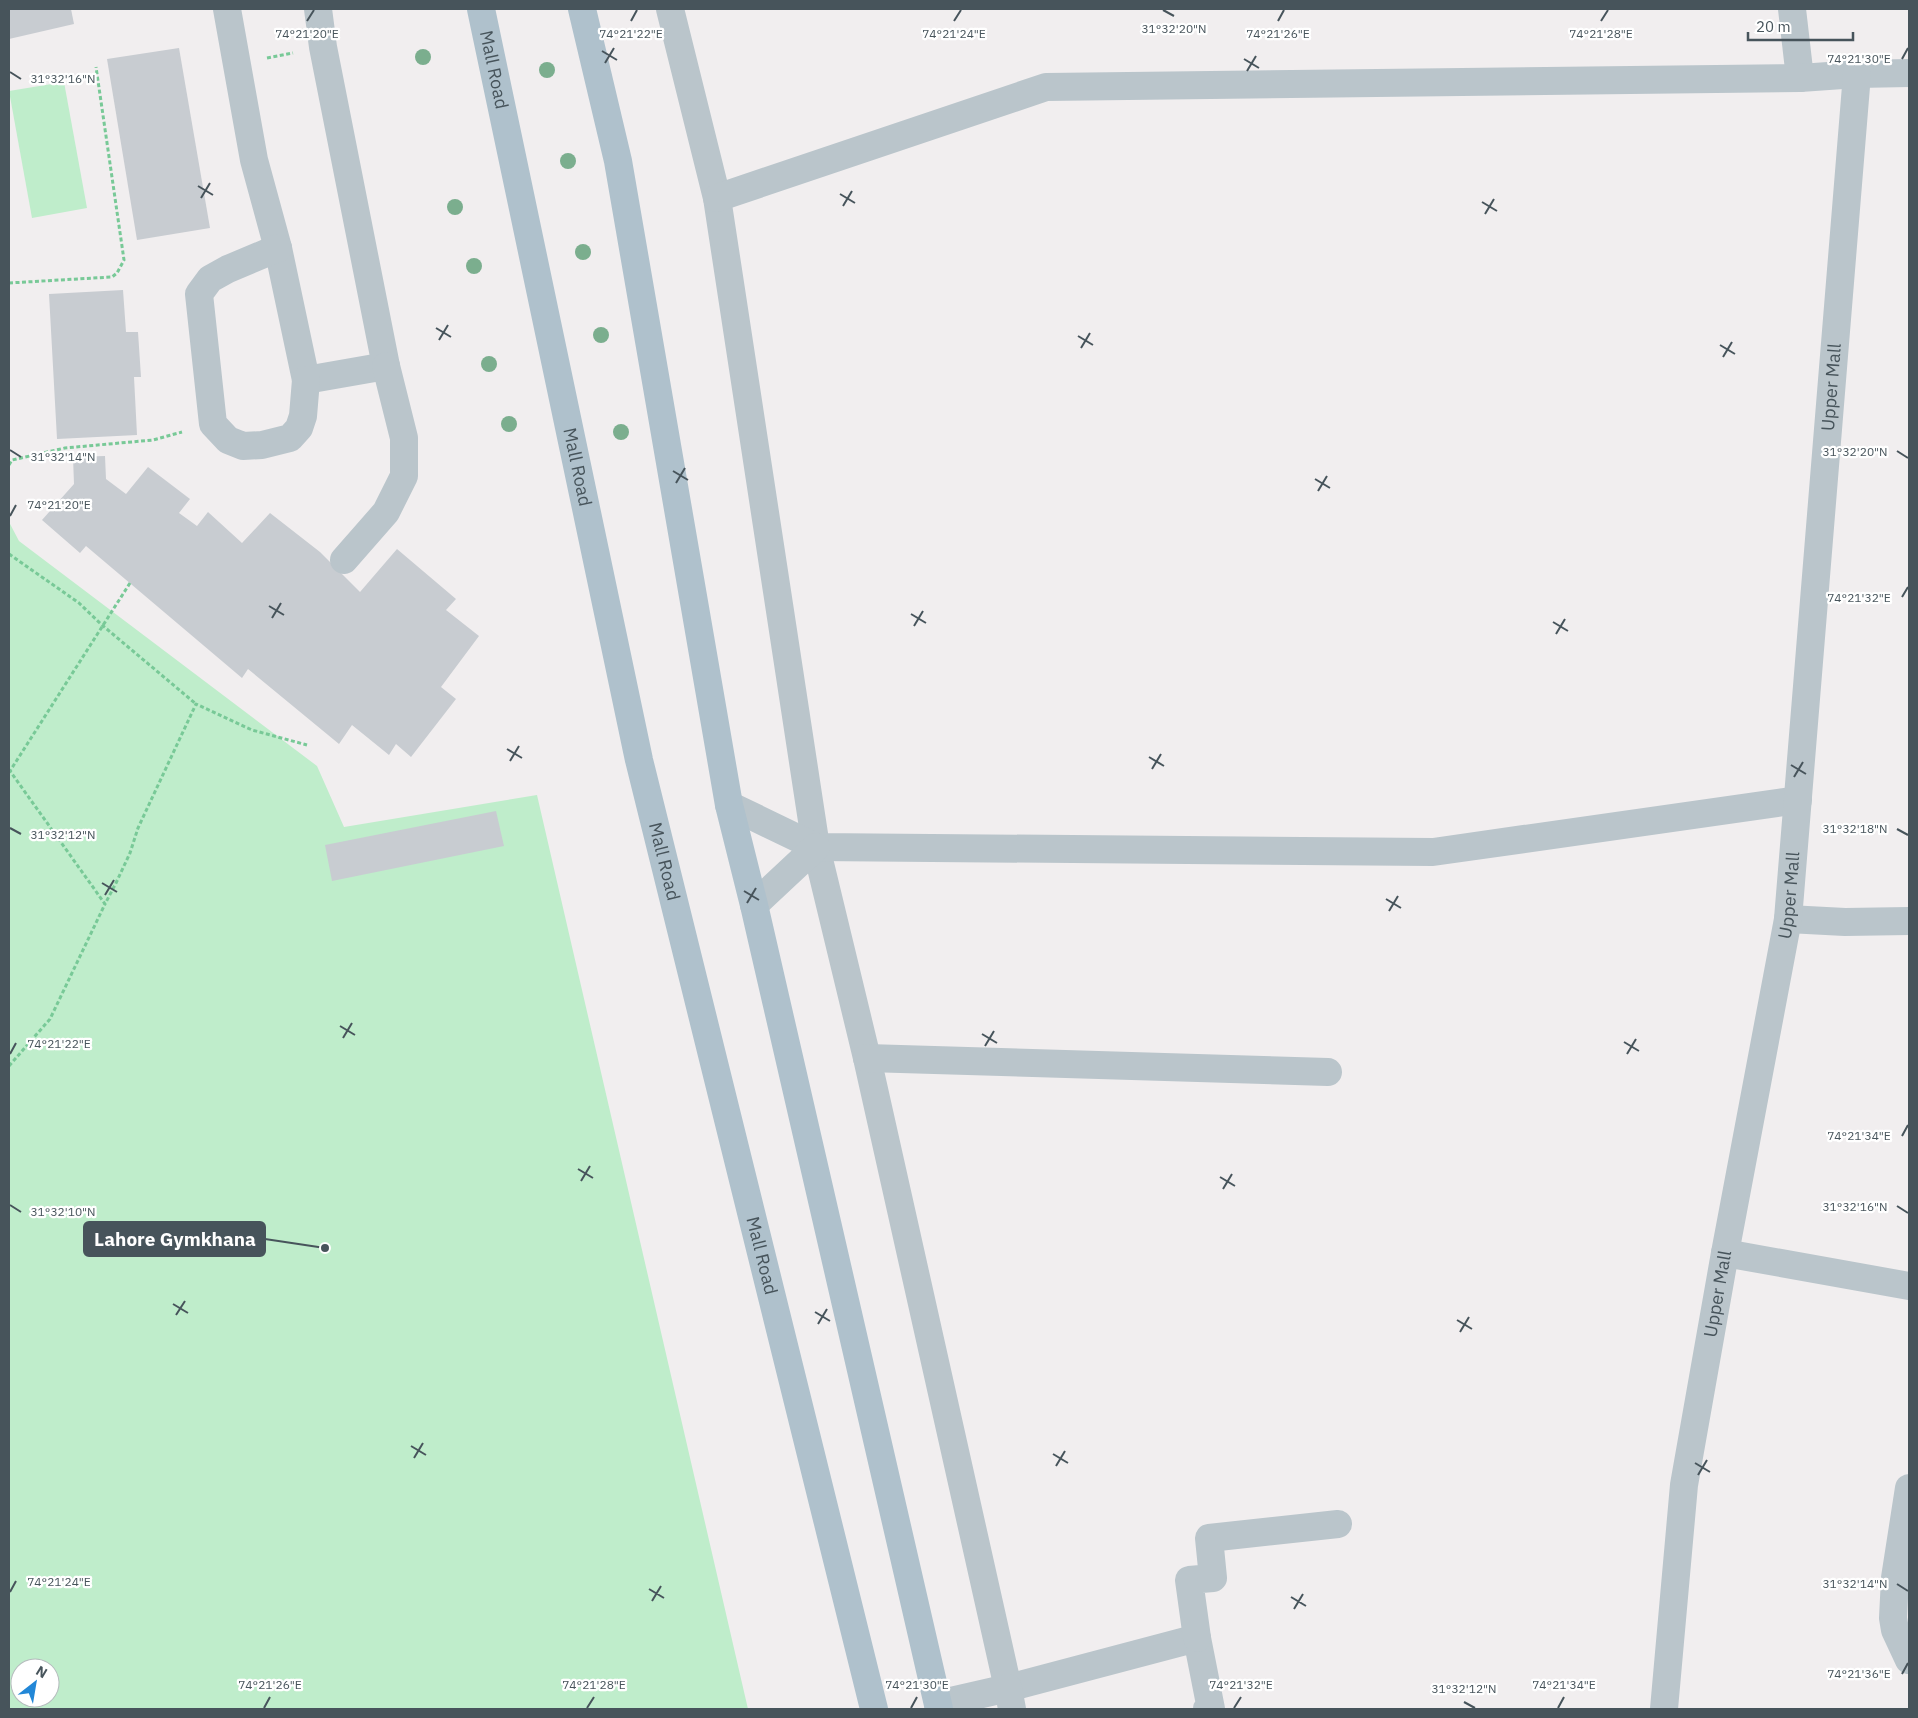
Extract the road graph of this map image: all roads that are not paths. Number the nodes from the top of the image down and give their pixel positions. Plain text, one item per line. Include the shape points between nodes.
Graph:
1 (227, 9) edge
2 (318, 9) edge
3 (481, 9) edge
4 (582, 9) edge
5 (670, 9) edge
6 (1792, 9) edge
7 (1909, 73) edge
8 (1857, 74) junction
9 (1800, 78) junction
10 (717, 198) junction
11 (278, 248) junction
12 (386, 366) junction
13 (306, 380) junction
14 (344, 560) dead end
15 (1798, 800) junction
16 (729, 805) junction
17 (816, 847) junction
18 (754, 905) junction
19 (1788, 919) junction
20 (1909, 921) edge
21 (867, 1058) junction
22 (1328, 1072) dead end
23 (1725, 1253) junction
24 (1909, 1286) edge
25 (1909, 1488) edge
26 (1338, 1524) dead end
27 (1197, 1638) junction
28 (1909, 1660) edge
29 (1010, 1699) edge
30 (938, 1706) edge
31 (874, 1709) edge
32 (1207, 1709) edge
33 (1664, 1709) edge

1 - 11 street via 254,160
2 - 12 street
3 - 31 main road, Mall Road via 639,760
4 - 16 main road via 618,161
5 - 10 street
6 - 9 street
7 - 8 street
8 - 9 street
8 - 15 street, Upper Mall
9 - 10 street via 1046,87
10 - 17 street
11 - 13 street
11 - 13 street via 222,272 210,279 198,294 213,424 228,440 243,446 290,438 299,428 303,416
12 - 13 street
12 - 14 street via 404,438 404,476 386,512
15 - 17 street via 1433,852
15 - 19 street, Upper Mall
16 - 17 street
16 - 18 main road
17 - 18 street
17 - 21 street
18 - 30 main road
19 - 20 street
19 - 23 street, Upper Mall
21 - 22 street
21 - 29 street
23 - 24 street
23 - 33 street, Upper Mall via 1684,1485
25 - 28 street via 1895,1578 1893,1618
26 - 27 street via 1209,1538 1213,1578 1189,1580
27 - 29 street
27 - 32 street via 1210,1709
29 - 30 street

